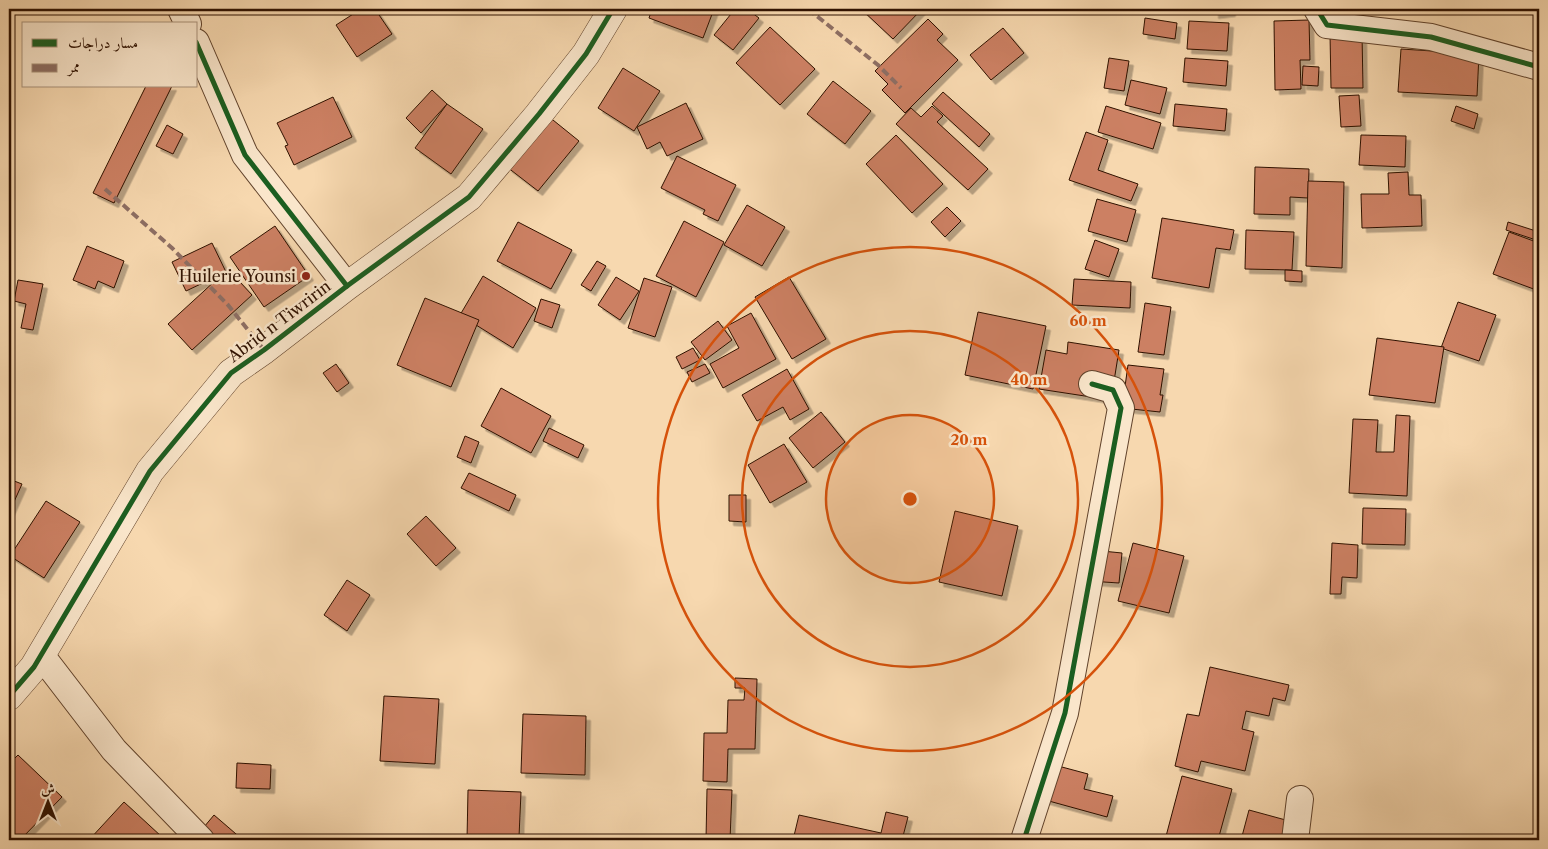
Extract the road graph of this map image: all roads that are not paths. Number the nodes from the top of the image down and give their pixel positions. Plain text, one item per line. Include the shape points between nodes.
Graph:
1 (181, 9) edge
2 (613, 9) edge
3 (1317, 9) edge
4 (187, 22) edge
5 (198, 47) edge
6 (1539, 67) edge
7 (347, 286) junction
8 (1092, 384) dead end
9 (41, 655) junction
10 (9, 696) edge
11 (1300, 799) dead end
12 (201, 840) edge
13 (1024, 840) edge
14 (1295, 840) edge

1 - 4 street
2 - 7 street, Abrid n Tiwririn via 586,54 469,197
3 - 6 street via 1327,25 1432,37
5 - 7 street via 245,155
7 - 9 street, Abrid n Tiwririn via 225,380 150,471
8 - 13 street via 1113,390 1121,408 1065,713
9 - 10 street, Abrid n Tiwririn
9 - 12 street via 114,750
11 - 14 street

